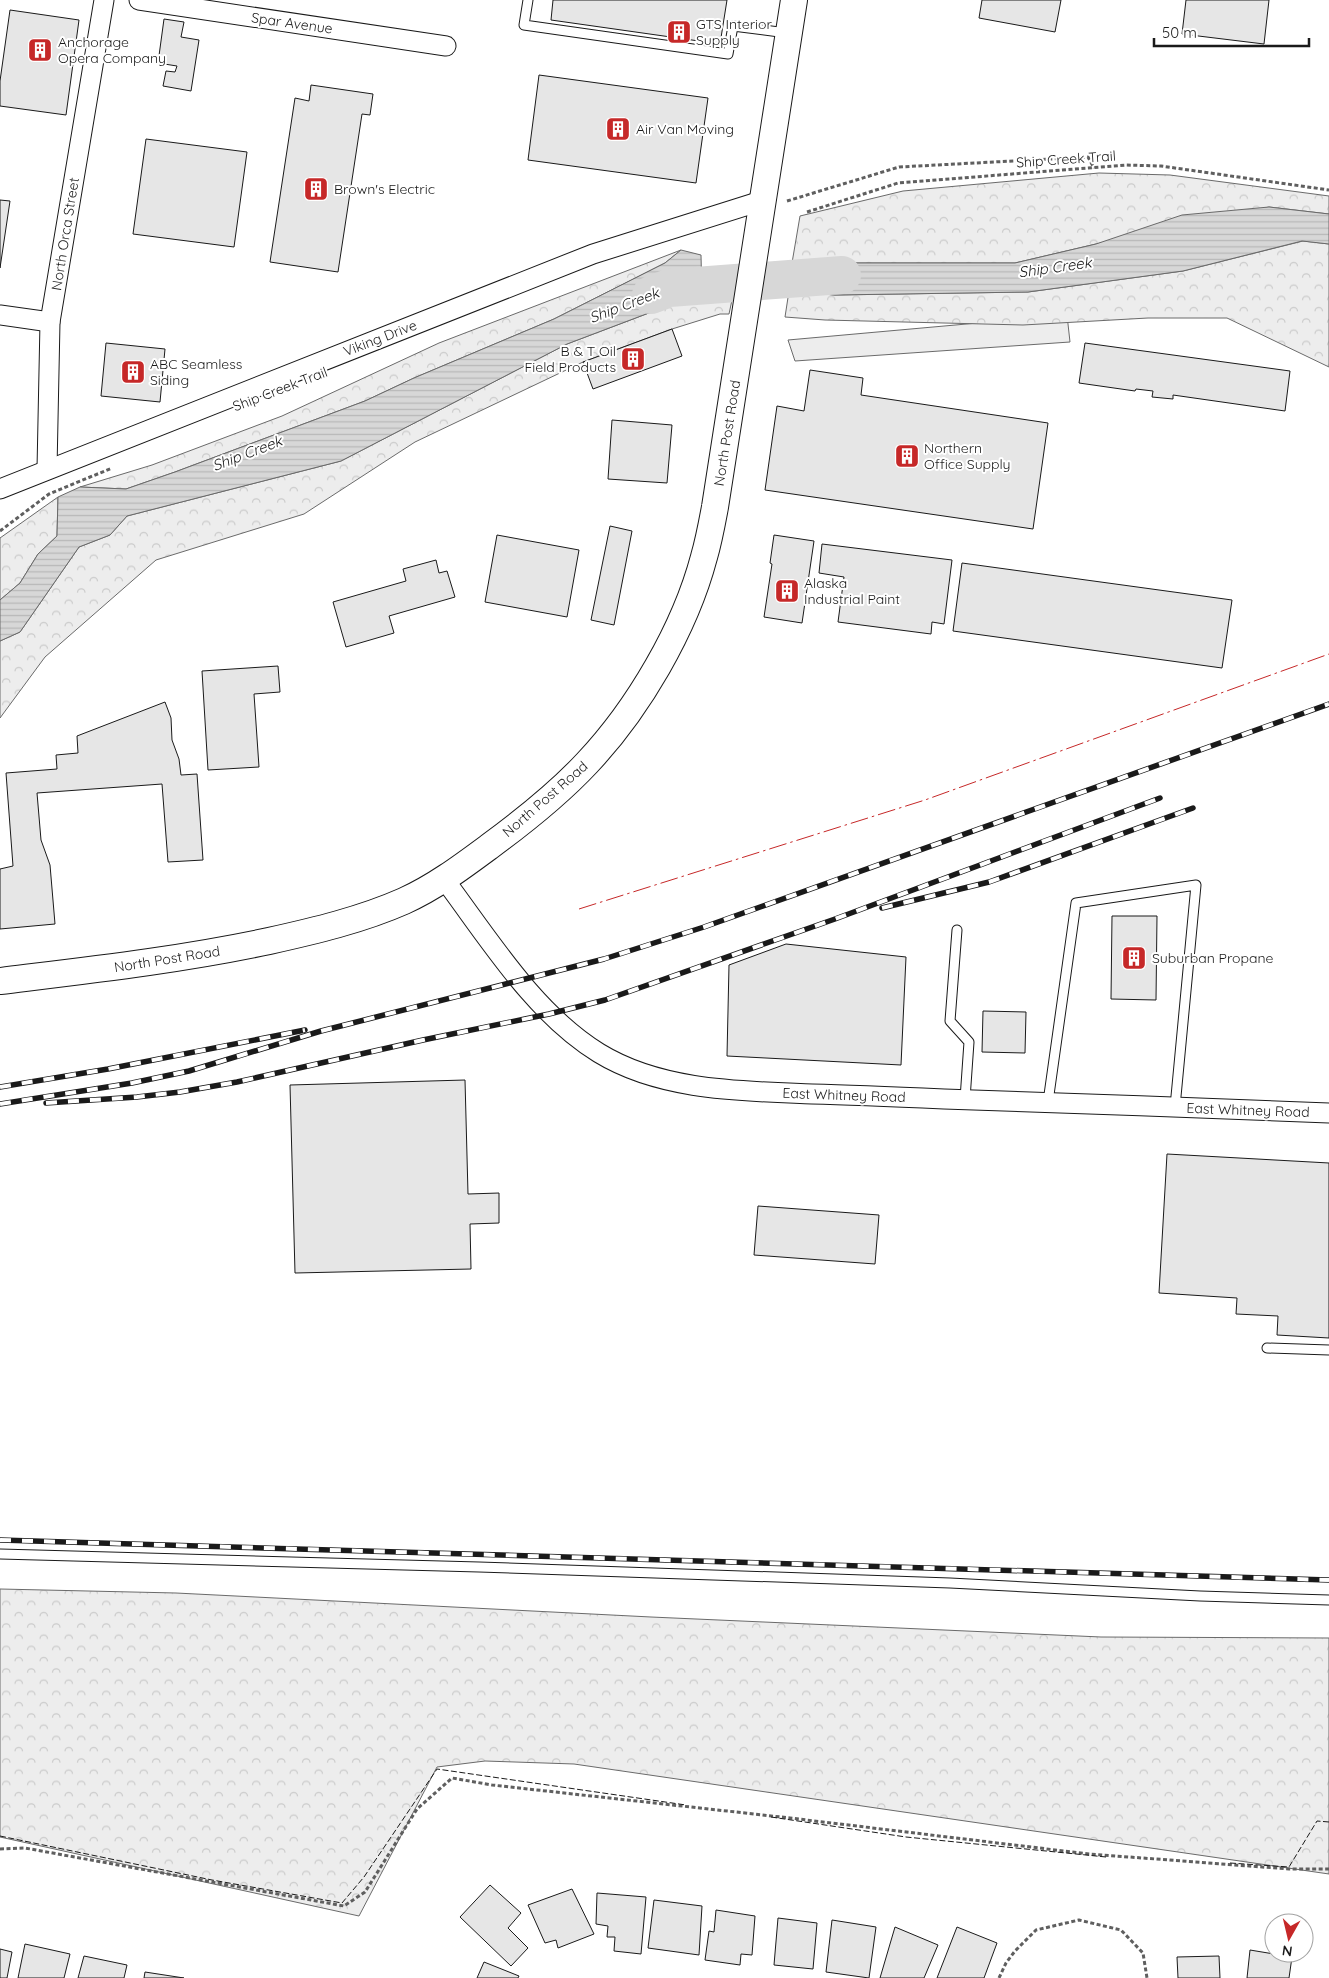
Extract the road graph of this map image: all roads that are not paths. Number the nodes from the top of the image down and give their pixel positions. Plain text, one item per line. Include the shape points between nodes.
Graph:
1 (104, 0) edge
2 (139, 0) edge
3 (528, 0) edge
4 (794, 0) edge
5 (789, 34) junction
6 (446, 46) dead end
7 (764, 200) junction
8 (0, 315) edge
9 (50, 322) junction
10 (47, 469) junction
11 (0, 489) edge
12 (444, 879) junction
13 (956, 930) dead end
14 (0, 981) edge
15 (965, 1099) junction
16 (1048, 1102) junction
17 (1175, 1107) junction
18 (1329, 1112) edge
19 (1267, 1348) dead end
20 (1329, 1350) edge
21 (0, 1554) edge
22 (1329, 1600) edge

1 - 9 street, North Orca Street
2 - 6 street, Spar Avenue
3 - 5 lane via 524,26 728,54 733,26
4 - 5 street, North Post Road
5 - 7 street, North Post Road
7 - 10 street, Viking Drive via 593,254
7 - 12 street, North Post Road via 715,507 704,558 679,624 645,686 587,763 541,806
8 - 9 street
9 - 10 street, North Orca Street
10 - 11 street, Viking Drive
12 - 14 street, North Post Road via 404,901 349,921 296,935 145,964
12 - 15 street, East Whitney Road via 549,1014 600,1054 635,1070 676,1082 720,1088
13 - 15 lane via 950,1021 969,1042
15 - 16 street, East Whitney Road
16 - 17 street, East Whitney Road
16 - 17 lane via 1076,904 1196,885
17 - 18 street, East Whitney Road
19 - 20 lane
21 - 22 lane via 950,1583

